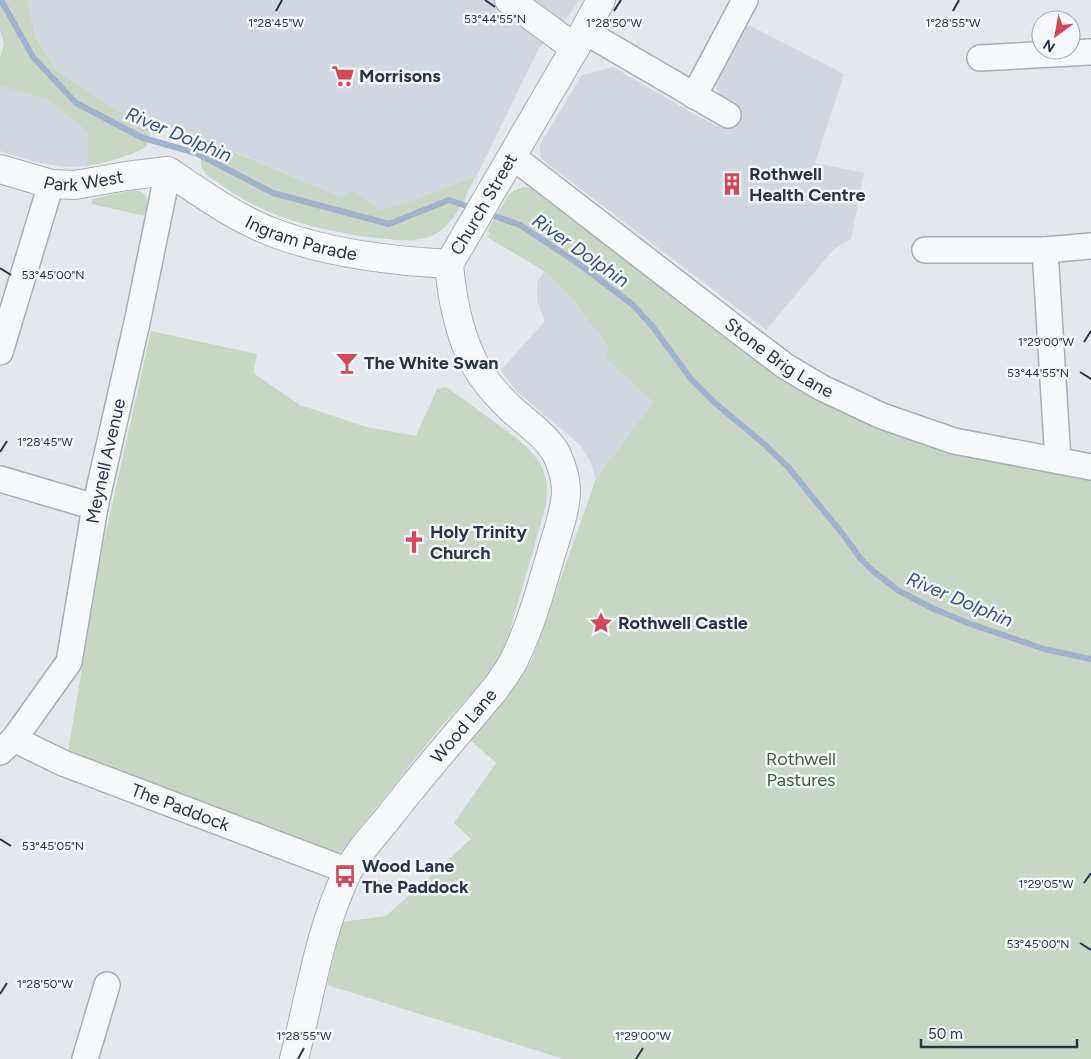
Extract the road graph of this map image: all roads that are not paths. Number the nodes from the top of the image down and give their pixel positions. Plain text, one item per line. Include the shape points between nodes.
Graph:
1 (509, 0) edge
2 (601, 0) edge
3 (745, 0) edge
4 (580, 40) junction
5 (1091, 52) edge
6 (980, 58) dead end
7 (694, 96) junction
8 (728, 115) dead end
9 (512, 156) junction
10 (0, 169) edge
11 (168, 171) junction
12 (51, 184) junction
13 (1091, 246) edge
14 (925, 250) dead end
15 (1045, 250) junction
16 (449, 264) junction
17 (0, 352) edge
18 (497, 395) joint
19 (1058, 461) junction
20 (1091, 467) edge
21 (0, 478) edge
22 (95, 507) junction
23 (7, 745) edge
24 (348, 871) junction
25 (107, 985) dead end
26 (85, 1059) edge
27 (294, 1059) edge

1 - 4 street
2 - 4 street, Church Street
3 - 7 street
4 - 7 street
4 - 9 street, Church Street
5 - 6 street
7 - 8 street
9 - 16 street, Church Street
9 - 19 street, Stone Brig Lane via 734,328 785,366 822,388 882,416 954,441
10 - 12 street, Park West
11 - 12 street, Park West via 75,186
11 - 16 street, Ingram Parade via 224,208 276,234 367,256
11 - 22 street, Meynell Avenue
12 - 17 street
13 - 15 street
14 - 15 street
15 - 19 street
16 - 18 street, Church Street via 463,334 481,375
18 - 24 street, Wood Lane via 539,433 556,453 564,471 566,491 562,517 542,584 527,629 506,674
19 - 20 street, Stone Brig Lane
21 - 22 street
22 - 23 street, Meynell Avenue via 69,662
23 - 24 street, The Paddock
24 - 27 street, Wood Lane via 325,931
25 - 26 street

